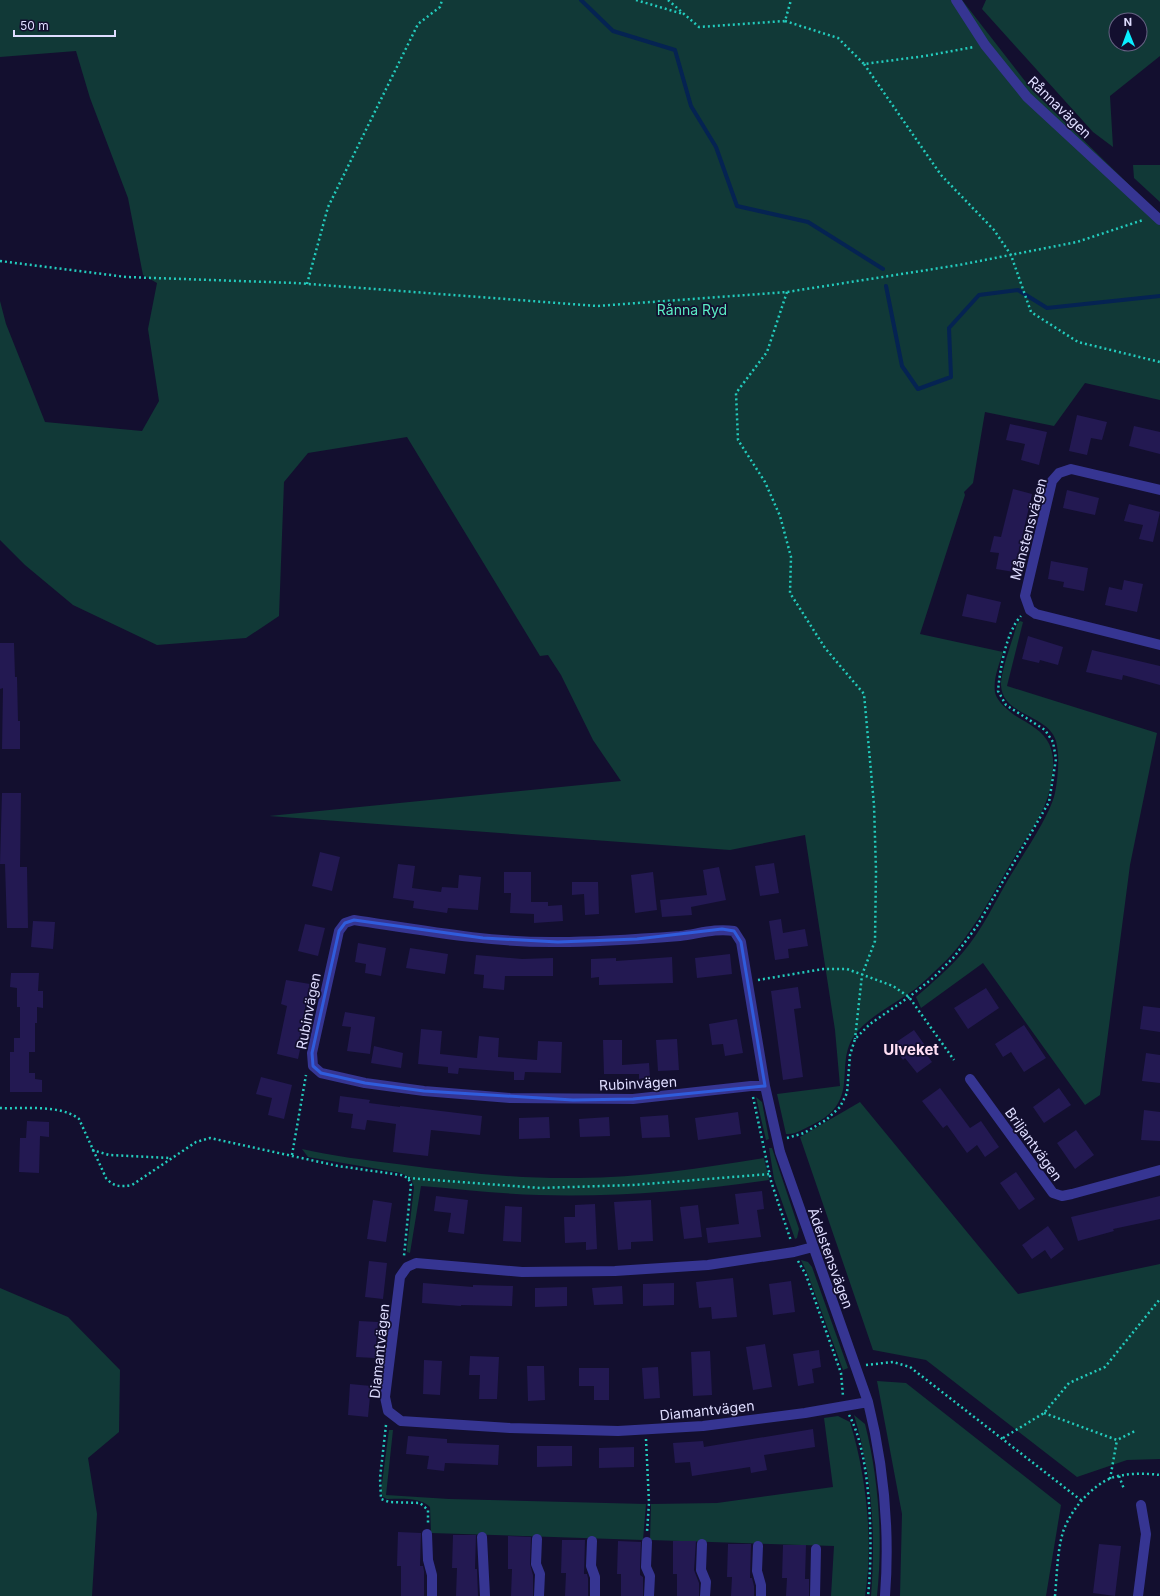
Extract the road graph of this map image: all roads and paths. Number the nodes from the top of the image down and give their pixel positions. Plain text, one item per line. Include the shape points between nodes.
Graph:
1 (442, 0) edge
2 (636, 0) edge
3 (668, 0) edge
4 (791, 0) edge
5 (956, 0) edge
6 (685, 15) junction
7 (785, 21) junction
8 (985, 46) junction
9 (864, 64) junction
10 (1157, 218) edge
11 (1011, 255) junction
12 (0, 261) edge
13 (308, 284) junction
14 (787, 292) junction
15 (1160, 362) edge
16 (1160, 490) edge
17 (1021, 615) dead end
18 (1160, 645) edge
19 (734, 931) joint
20 (862, 975) junction
21 (756, 980) dead end
22 (909, 997) junction
23 (855, 1039) junction
24 (954, 1060) dead end
25 (307, 1074) dead end
26 (970, 1079) dead end
27 (765, 1086) junction
28 (0, 1108) edge
29 (783, 1139) dead end
30 (92, 1150) junction
31 (292, 1155) junction
32 (171, 1158) junction
33 (1160, 1170) edge
34 (770, 1174) dead end
35 (408, 1178) junction
36 (813, 1247) junction
37 (404, 1257) dead end
38 (1160, 1298) edge
39 (862, 1366) dead end
40 (868, 1402) junction
41 (843, 1406) junction
42 (1044, 1413) junction
43 (386, 1425) dead end
44 (1135, 1431) dead end
45 (646, 1437) dead end
46 (1003, 1438) junction
47 (1117, 1440) junction
48 (1160, 1475) edge
49 (1119, 1476) junction
50 (1110, 1479) junction
51 (1124, 1490) dead end
52 (1082, 1501) junction
53 (1141, 1505) dead end
54 (428, 1534) joint
55 (482, 1537) dead end
56 (537, 1539) dead end
57 (592, 1541) dead end
58 (647, 1542) joint
59 (702, 1544) dead end
60 (758, 1546) dead end
61 (816, 1549) dead end
62 (432, 1596) edge
63 (485, 1596) edge
64 (539, 1596) edge
65 (594, 1596) edge
66 (649, 1596) edge
67 (705, 1596) edge
68 (761, 1596) edge
69 (815, 1596) edge
70 (868, 1596) edge
71 (886, 1596) edge
72 (1054, 1596) edge
73 (1138, 1596) edge

1 - 13 path via 440,7 418,24 328,207
2 - 6 path
3 - 6 path
4 - 7 path
5 - 8 street, Rånnavägen
6 - 7 path via 699,27
7 - 9 path via 838,38
8 - 9 path
8 - 10 street, Rånnavägen via 1027,97
9 - 11 path via 941,175 994,230
10 - 11 path via 1077,242
11 - 14 path
11 - 15 path via 1031,312 1078,342
12 - 13 path via 126,277
13 - 14 path via 597,306
14 - 20 path via 767,352 736,392 738,440 765,482 780,516 791,557 790,593 825,648 864,694 874,805 876,871 875,941
16 - 18 street, Månstensvägen via 1071,468 1059,473 1052,481 1025,596 1030,610 1036,614
17 - 22 path via 1015,622 1004,655 998,691 1006,705 1045,730 1053,742 1056,760 1049,802 977,926 954,957
19 - 27 street, Ädelstensvägen via 741,942
19 - 27 street, Rubinvägen via 722,929 637,939 558,942 483,938 354,920 345,923 339,931 312,1053 313,1066 321,1073 365,1083 424,1092 510,1098 633,1099
20 - 21 path via 847,969 823,969
20 - 22 path via 893,986
20 - 23 path
22 - 23 path via 870,1024
22 - 24 path
23 - 29 path via 850,1055 847,1093 840,1107 826,1120 804,1133
25 - 31 path
26 - 33 street, Briljantvägen via 1053,1193 1062,1196 1072,1194
27 - 36 street, Ädelstensvägen via 780,1152
28 - 30 path via 60,1110 70,1113 78,1120
30 - 32 path via 109,1155
30 - 32 path via 106,1178 113,1185 122,1187 132,1185
31 - 32 path via 210,1138 196,1142
31 - 35 path
34 - 35 path via 633,1185 540,1188
35 - 37 path via 411,1184
36 - 40 street, Ädelstensvägen
36 - 41 street, Diamantvägen via 708,1265 615,1271 522,1272 416,1263 407,1267 400,1277 385,1397 388,1411 401,1421 618,1431 703,1426
38 - 42 path via 1105,1367 1069,1383
39 - 46 path via 893,1362 910,1367
40 - 41 street, Diamantvägen
40 - 71 street, Ädelstensvägen via 882,1473 886,1518
41 - 70 path via 851,1419 862,1452 869,1496
42 - 46 path
42 - 47 path
43 - 54 path via 380,1478 381,1499 389,1502 420,1503 428,1510
44 - 47 path
45 - 58 path via 649,1503
46 - 52 path
47 - 50 path
48 - 49 path
49 - 50 path
49 - 51 path
50 - 52 path via 1090,1492
52 - 72 path via 1067,1522 1063,1533
53 - 73 street via 1146,1534
54 - 62 street
55 - 63 street
56 - 64 street
57 - 65 street
58 - 66 street
59 - 67 street via 701,1570 706,1582
60 - 68 street via 757,1571
61 - 69 street

